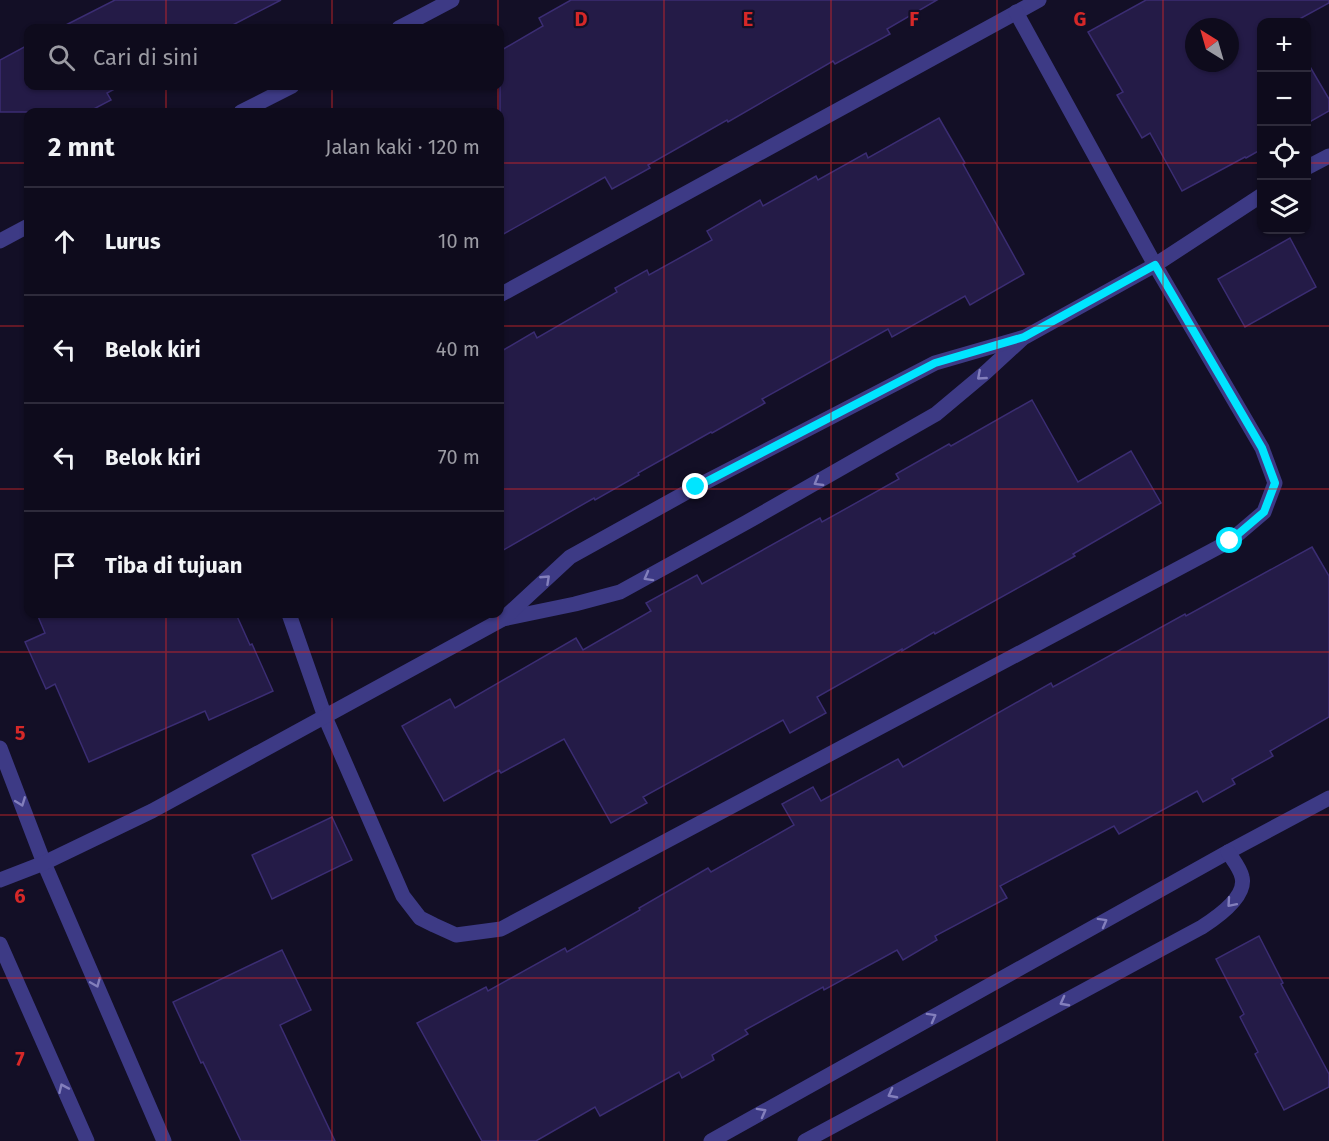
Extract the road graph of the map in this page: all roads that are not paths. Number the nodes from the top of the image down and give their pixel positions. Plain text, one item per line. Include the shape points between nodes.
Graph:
1 (452, 0) edge
2 (1039, 0) edge
3 (1016, 12) junction
4 (407, 24) edge
5 (284, 90) edge
6 (249, 108) edge
7 (1329, 156) edge
8 (1311, 165) edge
9 (1257, 198) edge
10 (24, 228) edge
11 (0, 241) edge
12 (1155, 265) junction
13 (504, 293) edge
14 (1024, 337) junction
15 (290, 618) edge
16 (503, 619) junction
17 (325, 717) junction
18 (0, 748) edge
19 (1329, 798) edge
20 (1228, 852) junction
21 (44, 862) junction
22 (0, 880) edge
23 (0, 945) edge
24 (87, 1141) edge
25 (164, 1141) edge
26 (711, 1141) edge
27 (805, 1141) edge

1 - 4 street
2 - 3 street
3 - 12 street
3 - 13 street
5 - 6 street
7 - 8 street
9 - 12 street
10 - 11 street
12 - 14 street
12 - 17 street via 1262,448 1275,483 1264,512 1230,541 501,929 456,935 420,918 404,896
16 -> 14 street via 570,557 696,487 935,363
14 -> 16 street via 936,414 620,592
15 - 17 street
16 - 17 street
17 - 21 street via 152,811
18 -> 21 street
19 - 20 street
26 -> 20 street
20 -> 27 street via 1243,879 1240,893 1221,915
21 - 22 street
21 -> 25 street
24 -> 23 street

